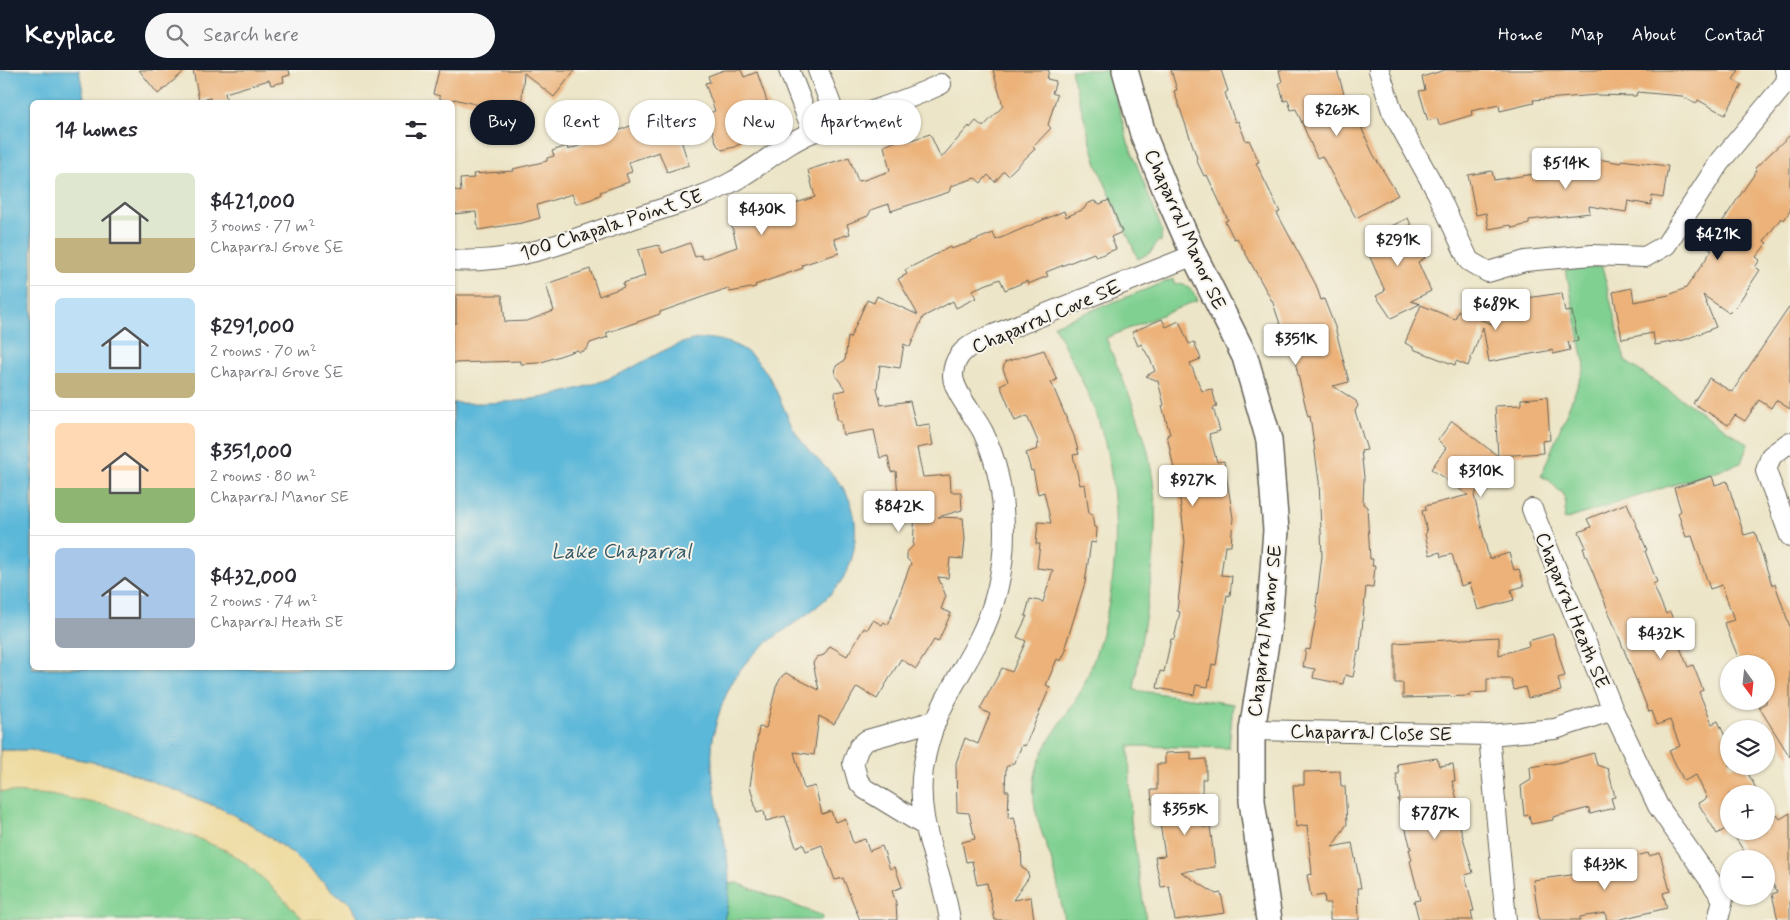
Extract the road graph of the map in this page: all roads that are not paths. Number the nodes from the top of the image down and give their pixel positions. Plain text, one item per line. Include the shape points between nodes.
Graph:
1 (789, 70) edge
2 (818, 70) edge
3 (1125, 70) edge
4 (1379, 70) edge
5 (1785, 70) edge
6 (941, 84) dead end
7 (829, 100) edge
8 (906, 100) edge
9 (803, 106) edge
10 (803, 137) edge
11 (1194, 254) junction
12 (455, 260) edge
13 (1790, 442) edge
14 (1532, 509) dead end
15 (1790, 536) edge
16 (1613, 710) junction
17 (934, 721) junction
18 (1252, 730) junction
19 (1489, 735) junction
20 (924, 825) junction
21 (950, 920) edge
22 (1269, 920) edge
23 (1506, 920) edge
24 (1718, 920) edge

1 - 9 street
2 - 7 street
3 - 11 street, Chaparral Manor SE via 1143,134
4 - 5 street via 1392,111 1438,194 1469,261 1488,272 1525,261 1592,255 1645,257 1666,245 1719,163 1788,80
6 - 8 street, 100 Chapala Point SE
10 - 12 street, 100 Chapala Point SE via 740,178 711,192 528,254 486,260
11 - 17 street, Chaparral Cove SE via 978,341 956,359 956,388 984,435 997,473 1004,513 1004,550 999,579 983,630
11 - 18 street, Chaparral Manor SE via 1245,357 1268,440 1276,530 1269,624
13 - 15 street via 1771,456 1766,471
14 - 16 street, Chaparral Heath SE
16 - 19 street, Chaparral Close SE via 1555,729
16 - 24 street via 1658,806 1723,899
17 - 20 street, Chaparral Cove SE via 922,774
17 - 20 street via 867,740 859,747 853,763 855,777 865,789
18 - 19 street, Chaparral Close SE
18 - 22 street, Chaparral Manor SE via 1252,801
19 - 23 street
20 - 21 street, Chaparral Cove SE

